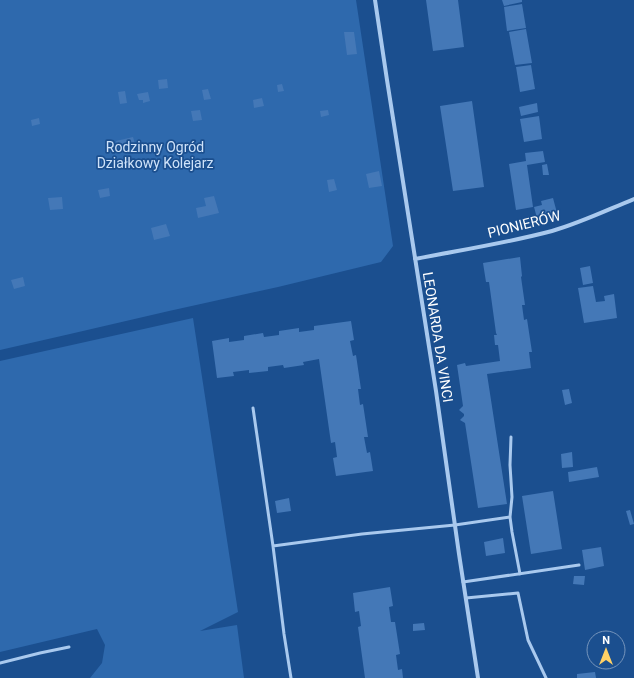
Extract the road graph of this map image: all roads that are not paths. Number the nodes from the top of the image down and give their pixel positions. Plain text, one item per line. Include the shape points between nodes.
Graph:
1 (375, 0) edge
2 (634, 199) edge
3 (415, 259) junction
4 (252, 408) dead end
5 (511, 437) dead end
6 (510, 517) junction
7 (455, 525) junction
8 (273, 546) junction
9 (579, 566) dead end
10 (520, 574) junction
11 (463, 582) junction
12 (466, 598) junction
13 (69, 647) dead end
14 (0, 663) edge
15 (291, 678) edge
16 (478, 678) edge
17 (546, 678) edge

1 - 3 street, LEONARDA DA VINCI
2 - 3 street, PIONIERÓW via 554,230
3 - 7 street, LEONARDA DA VINCI
4 - 8 lane
5 - 6 lane
6 - 7 lane
6 - 10 lane
7 - 8 lane
7 - 11 street, LEONARDA DA VINCI
8 - 15 lane
9 - 10 lane
10 - 11 lane
11 - 12 street, LEONARDA DA VINCI
12 - 16 street, LEONARDA DA VINCI
12 - 17 lane via 518,593 528,640
13 - 14 lane

